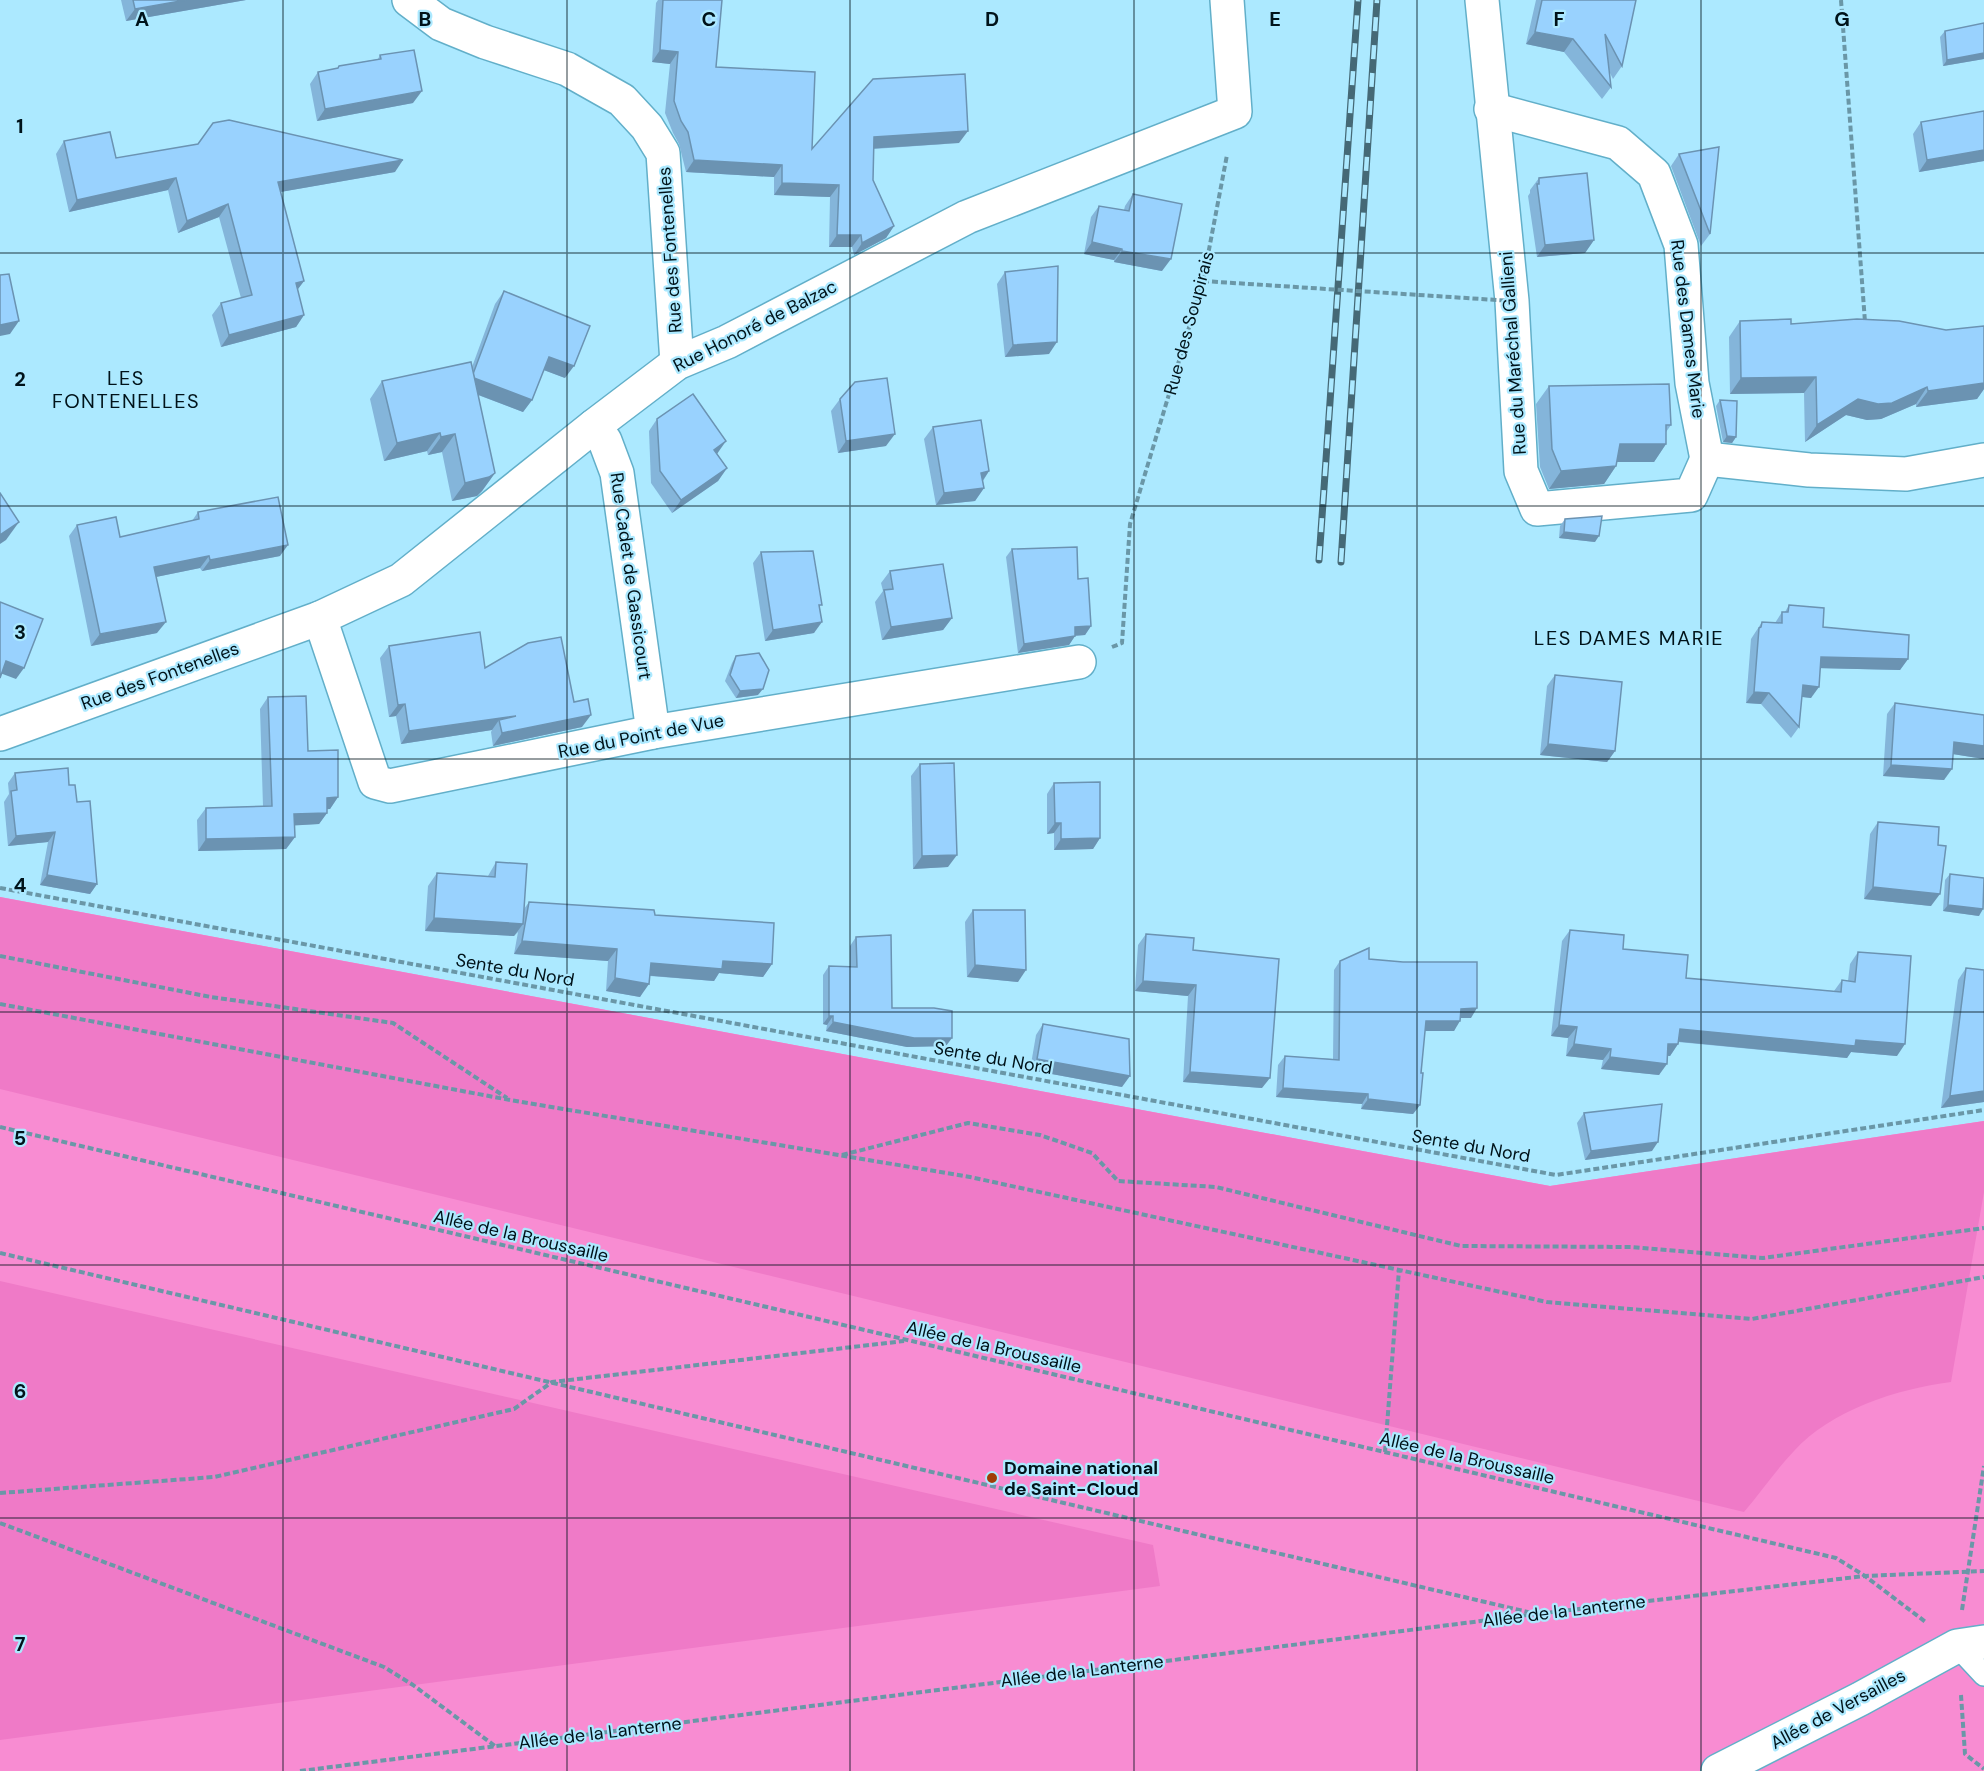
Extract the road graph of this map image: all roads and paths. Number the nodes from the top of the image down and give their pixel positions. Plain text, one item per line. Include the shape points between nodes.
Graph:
1 (409, 0) edge
2 (1227, 0) edge
3 (1482, 0) edge
4 (1841, 0) edge
5 (1491, 109) junction
6 (1235, 112) junction
7 (1203, 281) junction
8 (1512, 301) junction
9 (1865, 324) edge
10 (677, 363) junction
11 (594, 426) junction
12 (1707, 459) junction
13 (1984, 460) edge
14 (320, 618) junction
15 (1122, 643) dead end
16 (1079, 662) dead end
17 (653, 732) junction
18 (0, 734) edge
19 (0, 888) edge
20 (0, 956) edge
21 (0, 1004) edge
22 (510, 1100) junction
23 (1984, 1110) edge
24 (0, 1127) edge
25 (838, 1156) junction
26 (1984, 1228) edge
27 (0, 1253) edge
28 (1399, 1270) junction
29 (1984, 1277) edge
30 (908, 1340) junction
31 (552, 1382) junction
32 (1384, 1452) junction
33 (1984, 1466) edge
34 (0, 1493) edge
35 (0, 1523) edge
36 (1984, 1571) edge
37 (1968, 1572) junction
38 (1865, 1576) junction
39 (1536, 1614) junction
40 (1970, 1644) edge
41 (1984, 1675) edge
42 (495, 1746) junction
43 (1984, 1769) edge
44 (300, 1771) edge
45 (1718, 1771) edge

1 - 10 street, Rue des Fontenelles via 441,24 567,69 622,100 647,127 663,153
2 - 6 street
3 - 5 street, Rue du Maréchal Gallieni
4 - 9 path
5 - 8 street, Rue du Maréchal Gallieni
5 - 12 street, Rue des Dames Marie via 1618,142 1654,174 1682,245 1692,383
6 - 7 path, Rue des Soupirais
6 - 10 street, Rue Honoré de Balzac via 967,217 727,342
7 - 8 path, bridge
7 - 15 path, Rue des Soupirais via 1130,524
8 - 12 street, Rue du Maréchal Gallieni via 1521,471 1537,509 1691,495
10 - 11 street, Rue Honoré de Balzac
11 - 14 street, Rue Honoré de Balzac via 400,579
11 - 17 street, Rue Cadet de Gassicourt via 605,441 617,473
12 - 13 street via 1809,470 1906,474
14 - 17 street, Rue du Point de Vue via 375,782 390,786
14 - 18 street, Rue des Fontenelles
16 - 17 street, Rue du Point de Vue
19 - 23 path, Sente du Nord via 1556,1175
20 - 22 path via 211,997 393,1023
21 - 22 path
22 - 25 path
24 - 30 path, Allée de la Broussaille
25 - 26 path via 968,1123 1040,1135 1092,1153 1118,1181 1216,1186 1461,1246 1632,1247 1763,1258
25 - 28 path via 970,1177
27 - 31 path
28 - 29 path via 1546,1302 1752,1319
28 - 32 path
30 - 31 path
30 - 32 path, Allée de la Broussaille
31 - 34 path via 514,1409 214,1477
31 - 39 path
32 - 38 path, Allée de la Broussaille via 1836,1558
33 - 37 path
35 - 42 path via 384,1667
36 - 37 path, Allée de la Lanterne
37 - 38 path, Allée de la Lanterne
37 - 40 path
38 - 39 path, Allée de la Lanterne
38 - 40 path, Allée de la Broussaille
39 - 42 path, Allée de la Lanterne
40 - 41 lane
40 - 43 path via 1965,1754
40 - 45 street, Allée de Versailles
42 - 44 path, Allée de la Lanterne

